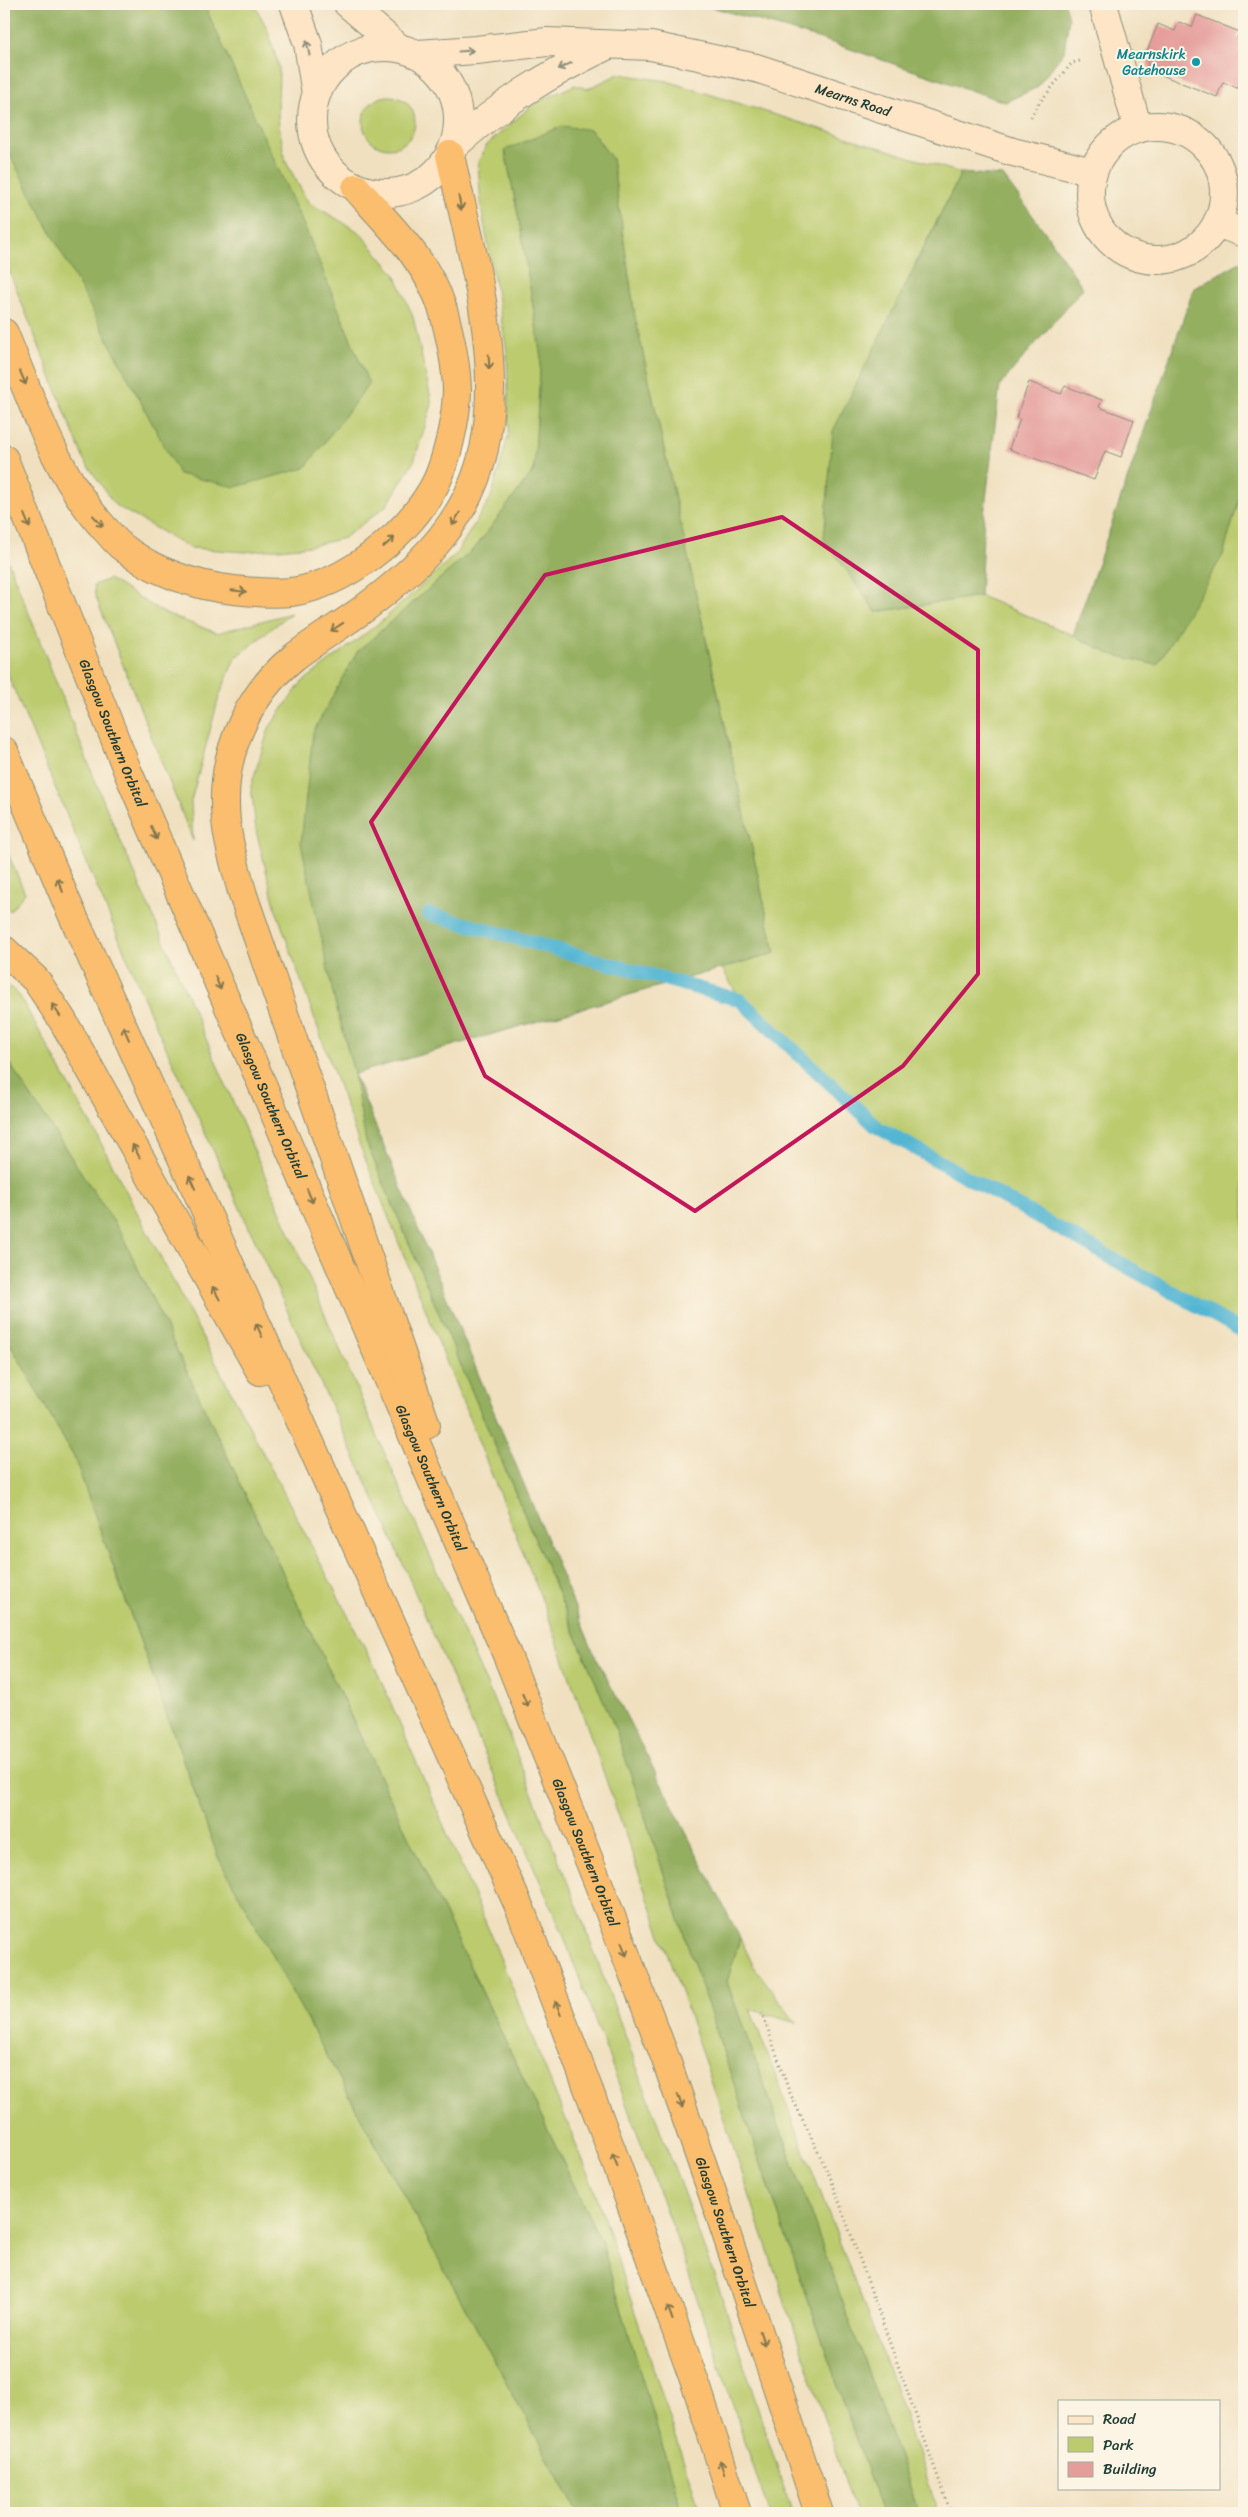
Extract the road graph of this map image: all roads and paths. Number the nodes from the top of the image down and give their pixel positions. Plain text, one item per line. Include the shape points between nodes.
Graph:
1 (294, 4) edge
2 (348, 4) edge
3 (1103, 4) edge
4 (609, 44) junction
5 (1116, 50) junction
6 (408, 51) junction
7 (316, 94) junction
8 (1138, 129) junction
9 (452, 150) junction
10 (1013, 152) junction
11 (1093, 172) junction
12 (356, 188) junction
13 (1217, 223) junction
14 (1244, 233) edge
15 (4, 333) edge
16 (4, 459) edge
17 (4, 751) edge
18 (4, 950) edge
19 (360, 1549) junction
20 (507, 1655) junction
21 (762, 2012) dead end
22 (737, 2513) edge
23 (819, 2513) edge
24 (951, 2513) edge

7 -> 1 street via 308,44
2 - 6 street
3 - 5 street
6 -> 4 street, Mearns Road via 476,50 547,42
4 -> 9 street, Mearns Road via 554,72 502,106
4 - 10 street, Mearns Road via 651,46 756,68
5 - 8 street
5 - 10 path via 1072,63 1039,103
6 - 7 street via 373,48 349,56 329,72
6 - 9 street via 432,64 453,93 458,128
7 - 12 street via 312,131 317,149 326,166
8 - 11 street via 1121,135 1106,149
8 - 13 street via 1165,126 1186,133 1205,146 1218,164 1224,186 1223,208
9 - 12 street via 437,172 413,188 378,194
9 -> 20 highway via 489,354 491,399 483,450 468,497 452,525 402,578 291,660 265,687 247,713 235,740 227,768 224,803 228,839 243,895
10 - 11 street, Mearns Road
11 - 13 street via 1089,187 1091,209 1100,230 1115,247 1135,257 1157,261 1179,257 1199,246
15 -> 12 highway via 71,485 121,546 164,571 212,588 292,592 330,580 364,562 392,540 433,488 453,426 457,390 442,309 431,282 417,256
13 - 14 street
16 -> 20 highway, Glasgow Southern Orbital via 128,772
19 -> 17 highway via 68,905
19 -> 18 highway via 63,1021 36,980
22 -> 19 highway via 698,2391 521,1911
20 -> 23 highway, Glasgow Southern Orbital via 665,2057
21 - 24 path via 789,2091 831,2179

